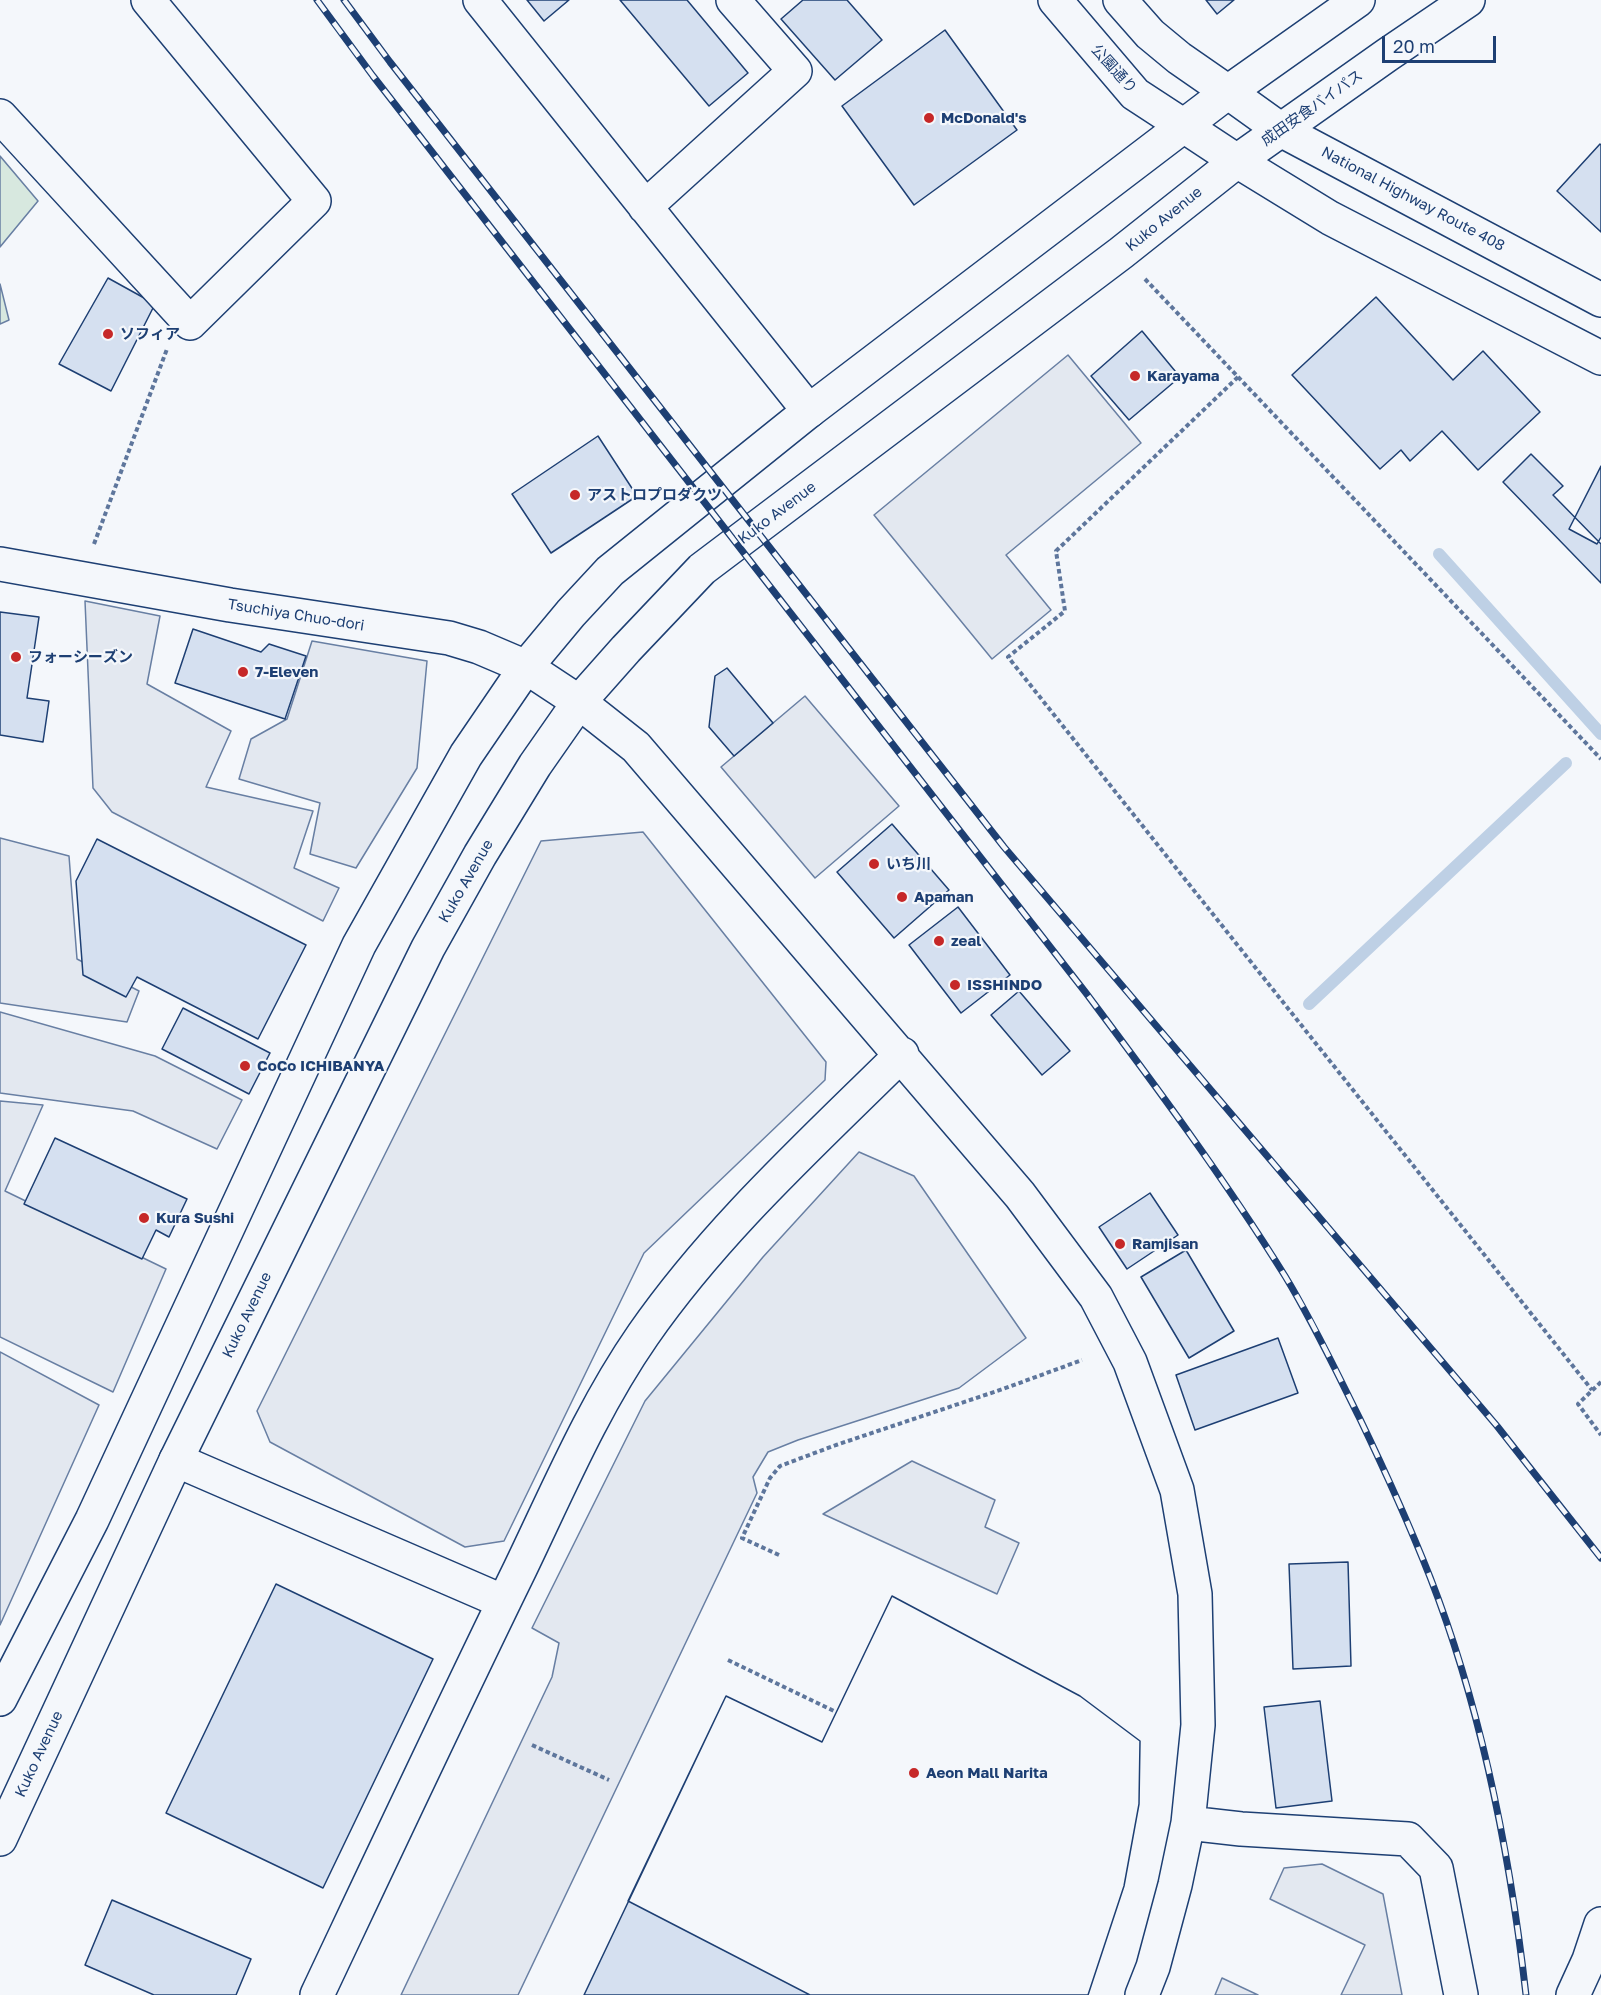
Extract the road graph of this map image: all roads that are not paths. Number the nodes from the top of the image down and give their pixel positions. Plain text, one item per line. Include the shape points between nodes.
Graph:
1 (148, 0) edge
2 (480, 0) edge
3 (733, 0) edge
4 (1054, 0) edge
5 (1120, 0) edge
6 (1358, 0) edge
7 (1468, 0) edge
8 (1228, 92) junction
9 (0, 116) edge
10 (1184, 126) junction
11 (1281, 130) junction
12 (1236, 161) junction
13 (645, 207) junction
14 (1601, 300) edge
15 (1601, 358) edge
16 (809, 411) junction
17 (0, 564) edge
18 (526, 667) junction
19 (579, 702) junction
20 (902, 1054) junction
21 (176, 1460) junction
22 (504, 1602) junction
23 (0, 1699) edge
24 (1188, 1823) junction
25 (0, 1839) edge
26 (1601, 1924) edge
27 (317, 1995) edge
28 (1142, 1995) edge
29 (1461, 1995) edge
30 (1574, 1995) edge

1 - 9 main road via 314,201 190,323
2 - 13 main road
3 - 13 main road via 795,71
4 - 10 main road, 公園通り via 1135,94
5 - 8 main road via 1149,34
6 - 8 main road
7 - 11 main road, 成田安食バイパス
8 - 10 main road
8 - 11 main road, National Highway Route 408
10 - 12 main road
10 - 16 main road
11 - 12 main road, 成田安食バイパス
11 - 14 main road, National Highway Route 408
12 - 15 main road via 1330,218
12 - 19 main road, Kuko Avenue via 1121,254 702,569
13 - 16 main road
16 - 18 main road via 610,571
17 - 18 main road, Tsuchiya Chuo-dori via 230,605 449,638
18 - 19 main road, Tsuchiya Chuo-dori
18 - 23 main road via 466,755 359,945 92,1520
19 - 20 main road, Tsuchiya Chuo-dori via 636,747
19 - 21 main road, Kuko Avenue via 535,765 428,948
20 - 22 main road via 749,1206 685,1278 642,1337 585,1436
20 - 24 main road, Tsuchiya Chuo-dori via 1020,1195 1096,1297 1134,1372 1177,1490 1195,1594 1198,1725
21 - 22 main road
21 - 25 main road, Kuko Avenue
22 - 27 main road
24 - 28 main road, Tsuchiya Chuo-dori via 1175,1885
24 - 29 main road via 1408,1839 1436,1868
26 - 30 main road

